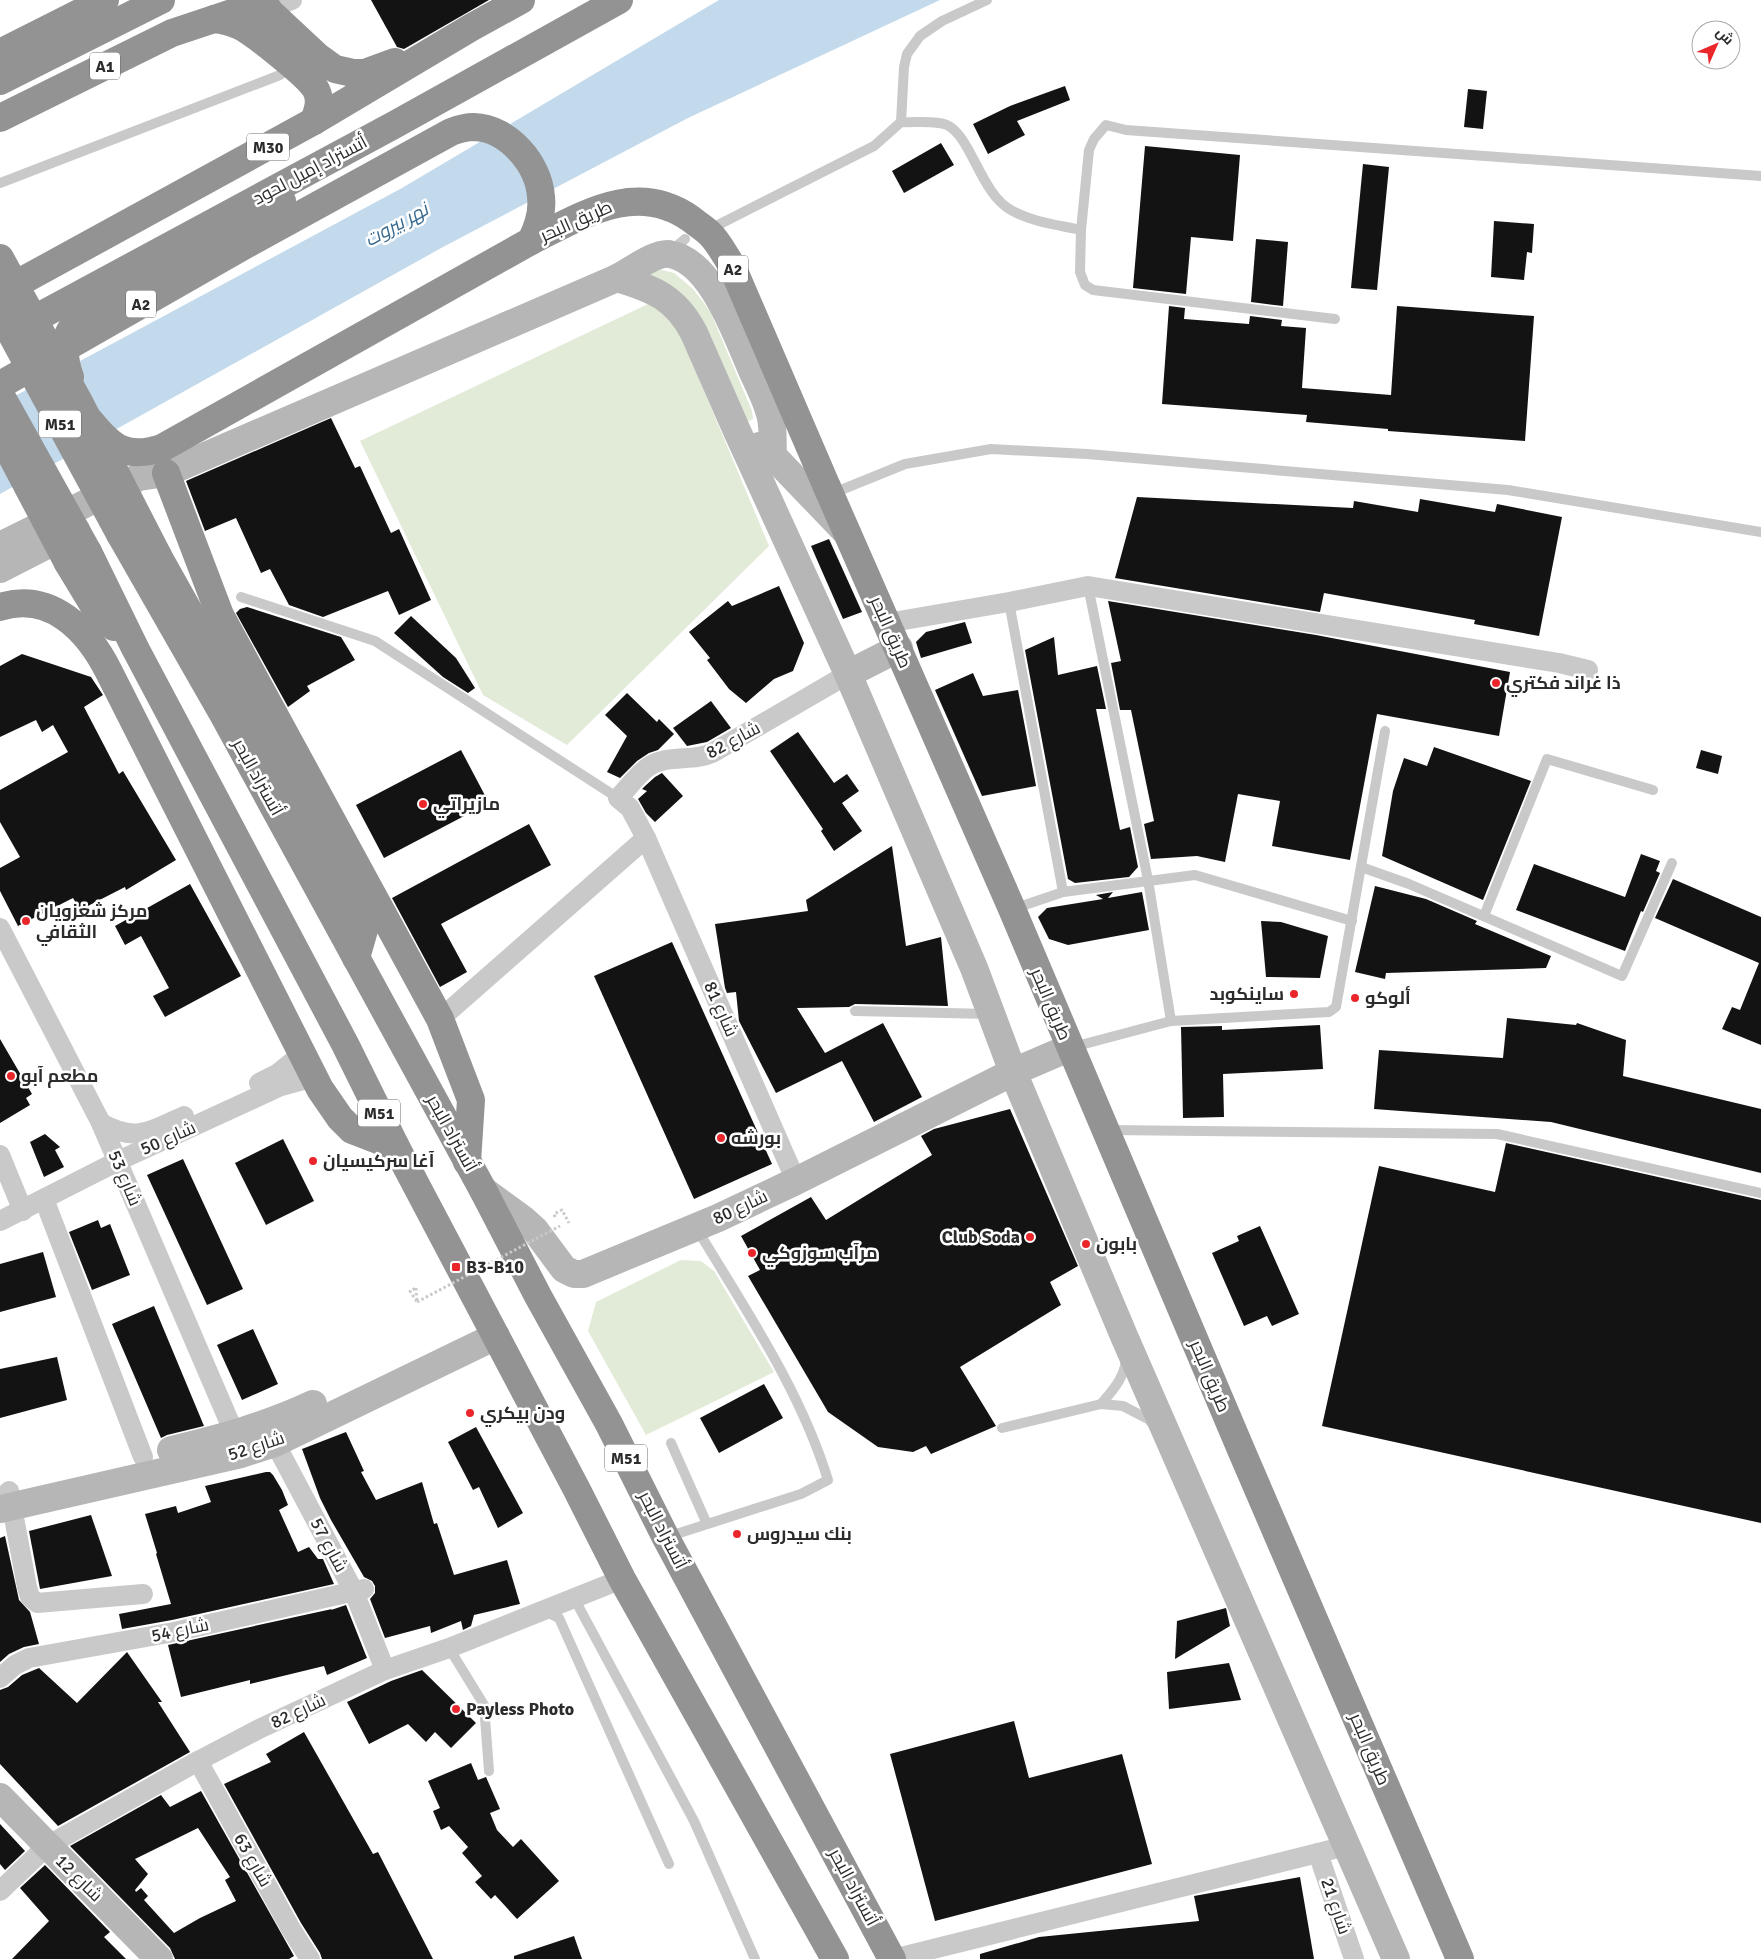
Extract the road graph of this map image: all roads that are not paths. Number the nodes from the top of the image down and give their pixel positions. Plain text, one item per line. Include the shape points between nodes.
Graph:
1 (105, 0) edge
2 (161, 0) edge
3 (521, 0) edge
4 (619, 0) edge
5 (987, 0) edge
6 (272, 3) edge
7 (212, 18) junction
8 (472, 27) junction
9 (0, 53) edge
10 (292, 66) junction
11 (0, 82) edge
12 (0, 118) edge
13 (314, 121) junction
14 (901, 122) junction
15 (394, 125) junction
16 (1761, 176) edge
17 (0, 183) edge
18 (542, 195) junction
19 (584, 214) junction
20 (718, 225) dead end
21 (1081, 230) junction
22 (531, 241) junction
23 (0, 258) edge
24 (617, 278) junction
25 (0, 292) edge
26 (0, 313) edge
27 (1335, 319) dead end
28 (26, 323) junction
29 (0, 338) edge
30 (45, 359) junction
31 (0, 385) edge
32 (0, 394) edge
33 (79, 402) junction
34 (737, 431) junction
35 (0, 435) edge
36 (773, 456) junction
37 (164, 474) junction
38 (829, 491) junction
39 (1761, 532) edge
40 (850, 536) junction
41 (0, 546) edge
42 (78, 557) junction
43 (0, 569) edge
44 (1088, 586) junction
45 (240, 597) dead end
46 (1009, 602) junction
47 (0, 607) edge
48 (887, 623) junction
49 (899, 648) junction
50 (1588, 670) dead end
51 (848, 674) junction
52 (1385, 731) dead end
53 (1653, 790) dead end
54 (618, 798) junction
55 (646, 838) junction
56 (1672, 863) dead end
57 (1361, 867) junction
58 (1148, 880) junction
59 (1064, 892) junction
60 (1012, 909) junction
61 (1484, 916) junction
62 (1352, 921) junction
63 (0, 928) edge
64 (6, 956) edge
65 (356, 958) junction
66 (855, 1011) dead end
67 (991, 1014) junction
68 (440, 1019) junction
69 (1171, 1020) junction
70 (1070, 1048) junction
71 (308, 1065) junction
72 (1013, 1072) junction
73 (196, 1119) junction
74 (101, 1123) junction
75 (1105, 1130) junction
76 (396, 1147) junction
77 (0, 1155) edge
78 (118, 1161) junction
79 (467, 1162) junction
80 (796, 1181) junction
81 (483, 1190) junction
82 (1761, 1193) edge
83 (44, 1199) junction
84 (23, 1211) junction
85 (0, 1221) edge
86 (697, 1228) junction
87 (492, 1328) junction
88 (1124, 1336) junction
89 (1101, 1404) junction
90 (1002, 1428) dead end
91 (277, 1430) junction
92 (235, 1435) junction
93 (1170, 1442) junction
94 (671, 1443) dead end
95 (143, 1457) junction
96 (5, 1499) edge
97 (707, 1524) junction
98 (666, 1538) junction
99 (622, 1579) junction
100 (359, 1590) junction
101 (143, 1594) dead end
102 (574, 1598) junction
103 (543, 1610) junction
104 (448, 1648) junction
105 (389, 1668) junction
106 (0, 1678) edge
107 (198, 1761) junction
108 (490, 1771) dead end
109 (0, 1797) edge
110 (46, 1846) junction
111 (1346, 1846) junction
112 (1318, 1853) junction
113 (670, 1864) dead end
114 (0, 1891) edge
115 (159, 1959) edge
116 (310, 1959) edge
117 (755, 1959) edge
118 (835, 1959) edge
119 (893, 1959) edge
120 (1354, 1959) edge
121 (1396, 1959) edge
122 (1460, 1959) edge

1 - 9 highway
2 - 11 highway, A1
3 - 8 highway, M30
4 - 15 highway, أتستراد إميل لحود / M30
5 - 14 lane via 942,21 920,36 907,54
6 - 7 highway, A1
6 - 8 highway via 317,56 335,69 353,73 380,69
7 - 10 highway via 231,22 249,31
7 - 12 highway, A1 via 172,33
8 - 13 highway, M30
10 - 13 highway via 316,89 320,104
10 - 17 lane via 280,75
13 - 25 highway, M30
14 - 20 lane via 874,146
14 - 21 lane via 937,122 956,130 992,192 1010,210
15 - 28 highway, أتستراد إميل لحود / M30
15 - 33 highway, bridge via 366,151 318,182 81,316 70,328 65,348 66,367
16 - 21 lane via 1126,130 1106,125 1089,150
18 - 19 highway, A2 via 552,206
18 - 22 highway, A2 via 539,224
18 - 30 highway, A2 via 530,164 505,138 484,129 462,128 238,249
19 - 22 highway, طريق البحر / A2, bridge
19 - 38 highway, طريق البحر / A2, bridge via 620,202 652,202 681,212 710,233 731,264
21 - 27 lane via 1080,272 1086,285 1093,290
22 - 33 highway, طريق البحر, bridge via 162,448 147,453 115,447
23 - 33 highway, bridge
24 - 34 street via 655,291 680,310 694,333
24 - 36 street via 676,247 682,258 708,281 724,304 770,413
24 - 37 street
26 - 65 highway, أتستراد البحر / M51, bridge
28 - 29 highway, أتستراد إميل لحود / M30
28 - 30 highway
30 - 31 highway
32 - 42 highway, M51, bridge
33 - 65 highway, bridge via 158,556 364,930
34 - 36 street
34 - 51 street
35 - 42 highway, bridge
36 - 40 street
37 - 41 street via 139,477
37 - 43 street via 148,493
37 - 68 highway via 220,615
38 - 39 lane via 905,464 991,449 1088,454 1508,490
38 - 40 highway, طريق البحر / A2
40 - 48 highway, طريق البحر / A2
42 - 76 highway, M51 via 97,611 134,648 345,1044
44 - 46 street
44 - 50 street
44 - 58 lane
45 - 54 lane via 375,641
46 - 48 street
46 - 59 lane
47 - 71 highway via 22,603 51,609 74,624 96,648
48 - 49 highway, طريق البحر / A2
49 - 51 street
49 - 60 highway, طريق البحر / A2
51 - 54 street, شارع 82 via 712,754 703,758 661,761 648,767
51 - 67 street
52 - 57 lane
53 - 61 lane via 1547,759
54 - 55 street, شارع 81 via 630,808
55 - 68 street
55 - 80 street, شارع 81
56 - 61 lane via 1622,976
57 - 61 lane
57 - 62 lane
58 - 59 lane
58 - 62 lane via 1195,874
58 - 69 lane
59 - 60 lane
60 - 70 highway, طريق البحر / A2
62 - 69 lane via 1336,1007 1329,1012
63 - 64 street, شارع 53
64 - 74 street, شارع 53
65 - 79 highway, أتستراد البحر / M51
66 - 67 lane
67 - 72 street
68 - 79 highway via 471,1100
69 - 70 lane
70 - 72 street, شارع 80
70 - 75 highway, طريق البحر / A2
71 - 73 street via 277,1074
71 - 76 highway via 340,1118 352,1130
72 - 80 street, شارع 80
72 - 88 street
73 - 74 street via 130,1134 114,1131
73 - 78 street, شارع 50
74 - 78 street, شارع 53
75 - 82 lane via 1497,1134
75 - 122 highway, طريق البحر / A2
76 - 87 highway, M51
77 - 84 street
78 - 83 street, شارع 50
78 - 92 street, شارع 53
79 - 81 highway, أتستراد البحر / M51
80 - 86 street, شارع 80
81 - 86 street, شارع 80 via 535,1230 564,1269 574,1274 591,1271
81 - 98 highway, أتستراد البحر / M51 via 609,1424
83 - 84 street, شارع 50
83 - 95 street
84 - 85 street, شارع 50
86 - 97 lane via 779,1366 821,1456 828,1480 801,1494
87 - 91 street, شارع 52
87 - 99 highway, M51
88 - 89 lane via 1126,1360 1118,1384
88 - 93 street
89 - 90 lane
89 - 93 lane via 1123,1406 1148,1419
91 - 92 street, شارع 52
91 - 96 street, شارع 52 via 241,1454
91 - 100 street, شارع 57
92 - 95 street, شارع 52
93 - 111 street
94 - 97 lane
95 - 96 street, شارع 52
96 - 101 street via 30,1597 37,1603
97 - 98 lane
98 - 119 highway, أتستراد البحر / M51
99 - 102 street, شارع 82
99 - 118 highway, M51
100 - 105 street, شارع 57
100 - 106 street, شارع 54 via 174,1632 28,1658
102 - 103 street, شارع 82
102 - 117 lane via 694,1821
103 - 104 street, شارع 82
103 - 113 lane via 559,1618
104 - 105 street, شارع 82
104 - 108 lane via 484,1705
105 - 107 street, شارع 82
107 - 110 street, شارع 82
107 - 116 street, شارع 63
109 - 110 street, شارع 12
110 - 114 street, شارع 82
110 - 115 street, شارع 12
111 - 112 street
111 - 121 street
112 - 119 street
112 - 120 street, شارع 21

